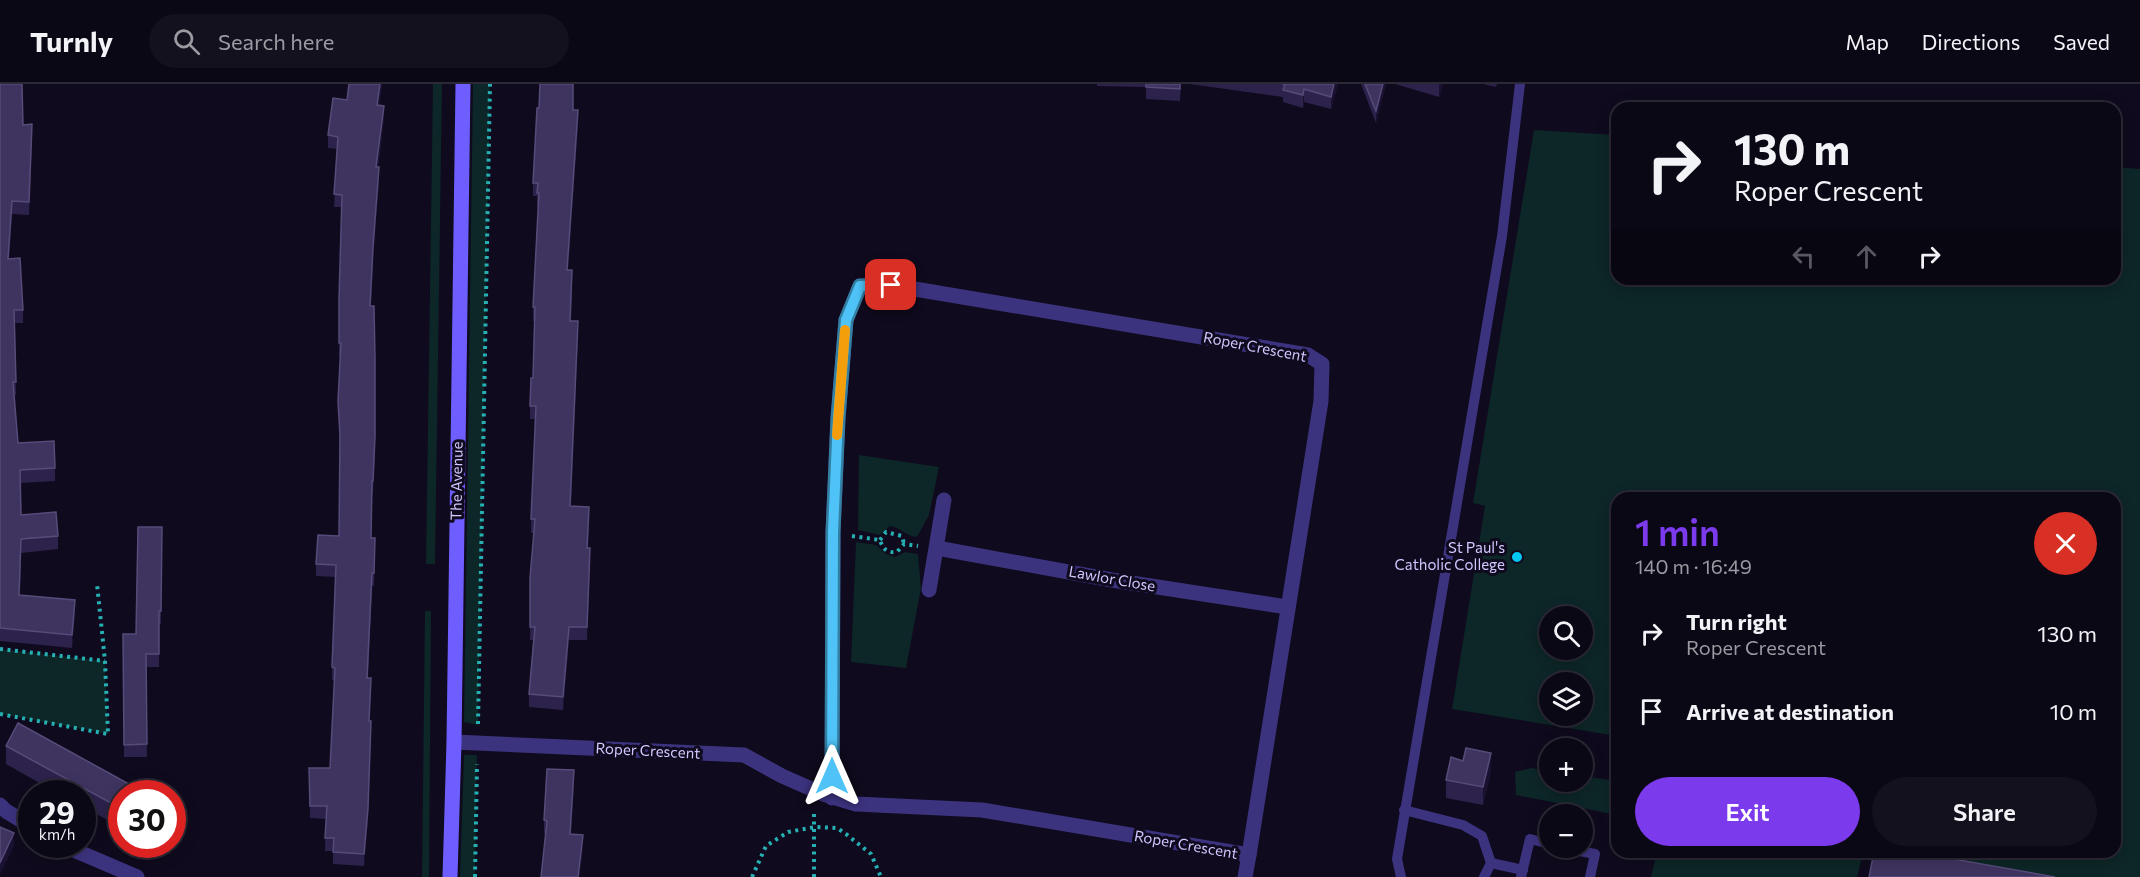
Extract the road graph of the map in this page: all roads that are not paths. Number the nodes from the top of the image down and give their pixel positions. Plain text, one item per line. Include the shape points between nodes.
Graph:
1 (463, 84) edge
2 (1520, 84) edge
3 (944, 500) dead end
4 (937, 548) junction
5 (929, 590) dead end
6 (1287, 607) junction
7 (454, 742) junction
8 (827, 796) junction
9 (2, 809) edge
10 (1404, 810) junction
11 (18, 819) edge
12 (1539, 841) edge
13 (1593, 854) edge
14 (1249, 855) junction
15 (93, 858) edge
16 (1491, 863) junction
17 (1522, 874) edge
18 (137, 877) edge
19 (450, 877) edge
20 (1245, 877) edge
21 (1401, 877) edge
22 (1484, 877) edge
23 (1590, 877) edge

1 - 7 street, The Avenue
2 - 10 lane via 1502,237
3 - 4 street
4 - 5 street
4 - 6 street, Lawlor Close
6 - 8 street, Roper Crescent via 1321,401 1322,364 1308,355 891,285 860,286 846,320 838,418
6 - 14 street, Roper Crescent
7 - 8 street, Roper Crescent via 744,755
7 - 19 street, The Avenue
8 - 14 street, Roper Crescent via 856,804 982,810
9 - 11 street
10 - 16 lane via 1463,825 1482,836
10 - 21 lane via 1396,859
12 - 17 lane via 1530,839
13 - 23 lane
14 - 20 street
15 - 18 street
16 - 17 lane
16 - 22 lane

